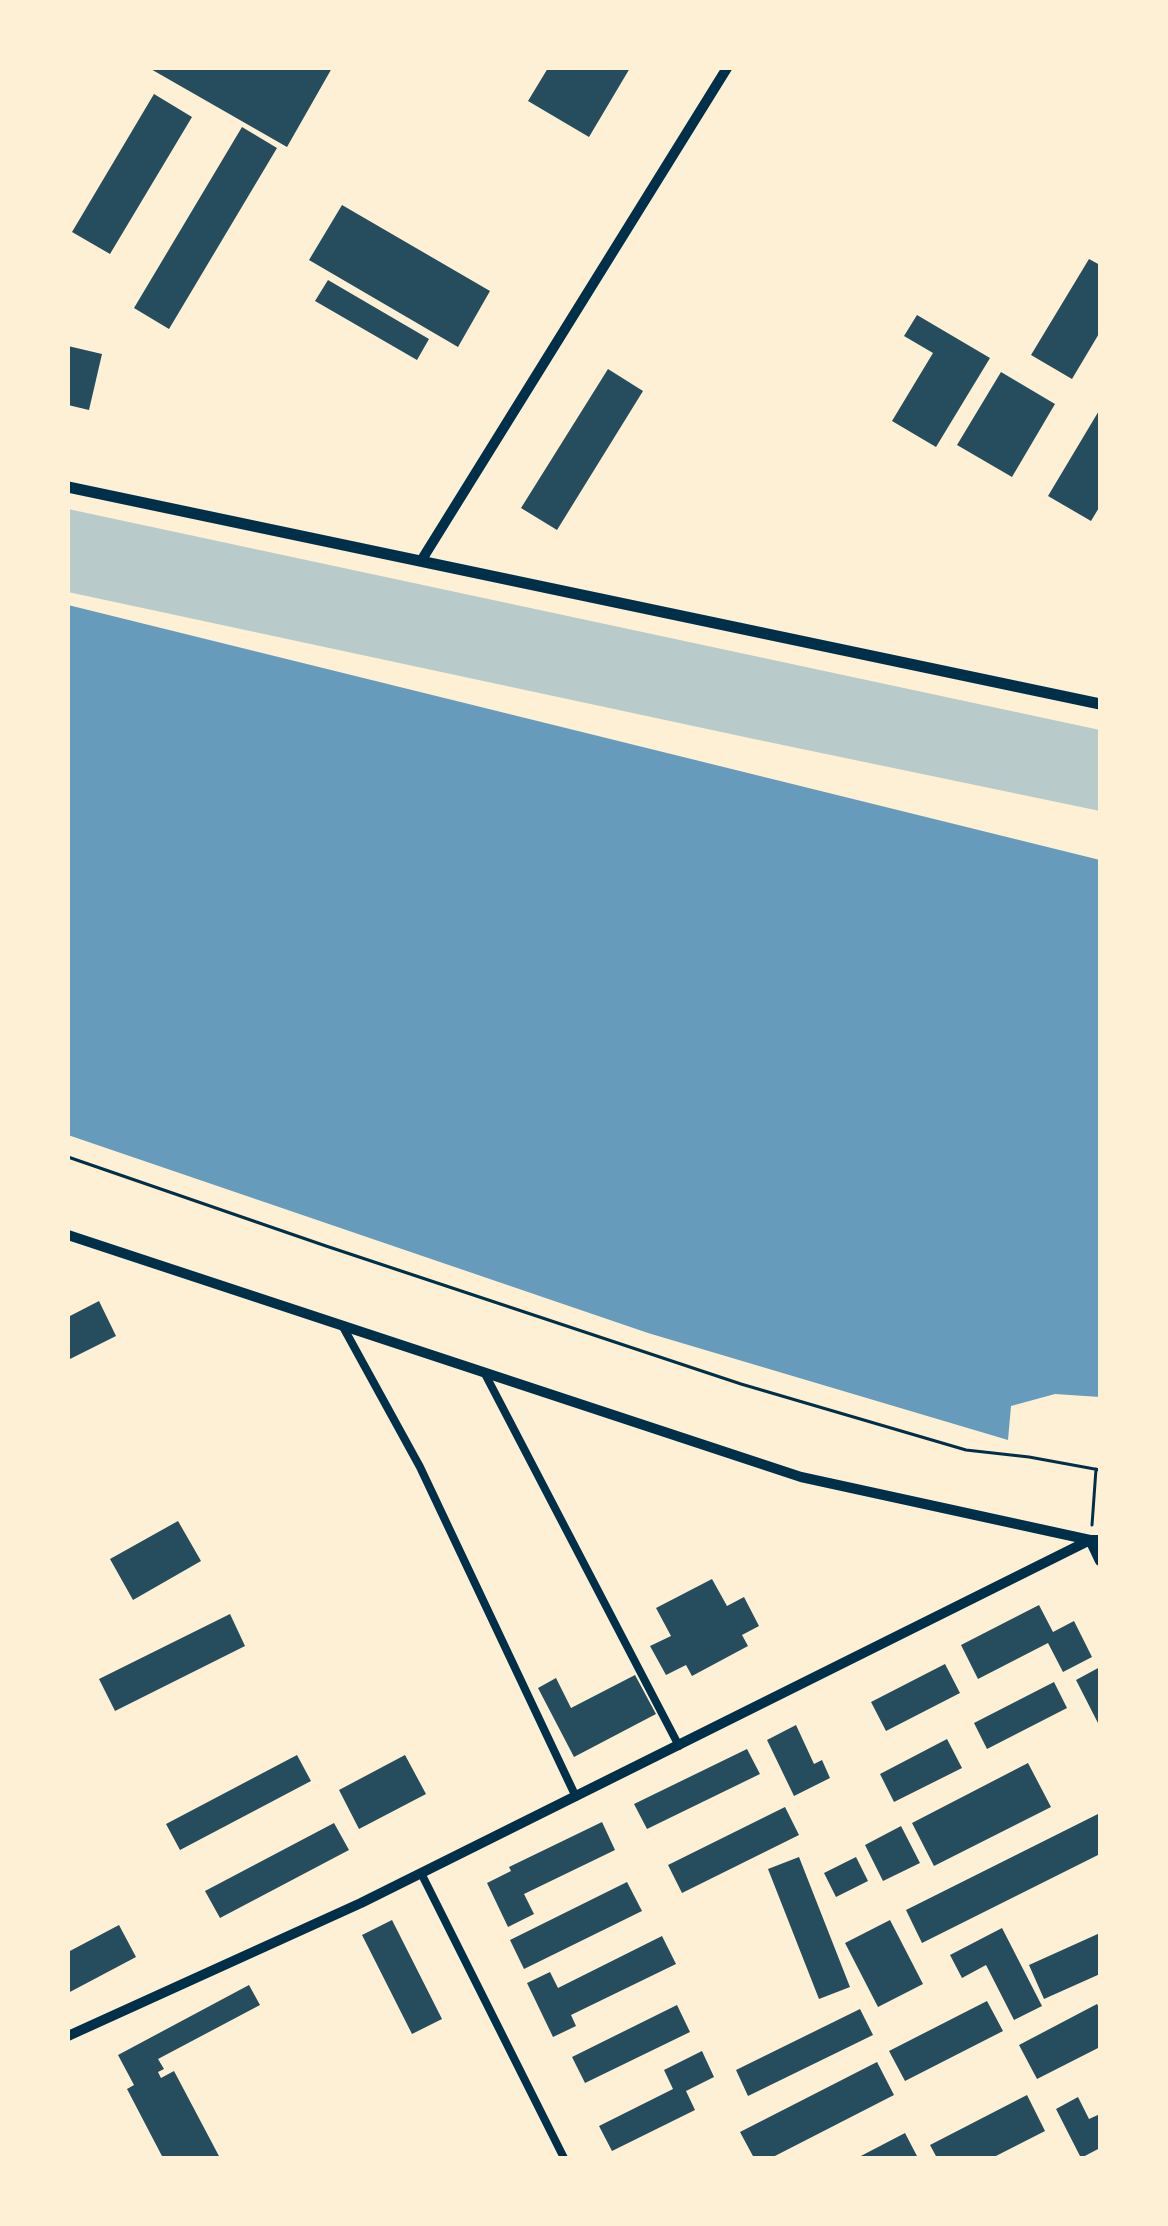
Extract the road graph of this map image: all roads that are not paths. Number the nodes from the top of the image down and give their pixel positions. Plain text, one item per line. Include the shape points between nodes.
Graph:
1 (727, 68) edge
2 (68, 487) edge
3 (421, 561) junction
4 (1100, 704) edge
5 (68, 1235) edge
6 (342, 1325) junction
7 (484, 1372) junction
8 (1095, 1540) edge
9 (1100, 1561) edge
10 (679, 1746) junction
11 (576, 1797) junction
12 (421, 1873) junction
13 (68, 2036) edge
14 (564, 2158) edge

1 - 3 street
2 - 3 main road
3 - 4 main road
5 - 6 street
6 - 7 street
6 - 11 street via 420,1467
7 - 8 street via 801,1477
7 - 10 street
8 - 9 street
8 - 10 street
10 - 11 street
11 - 12 street
12 - 13 street
12 - 14 street

